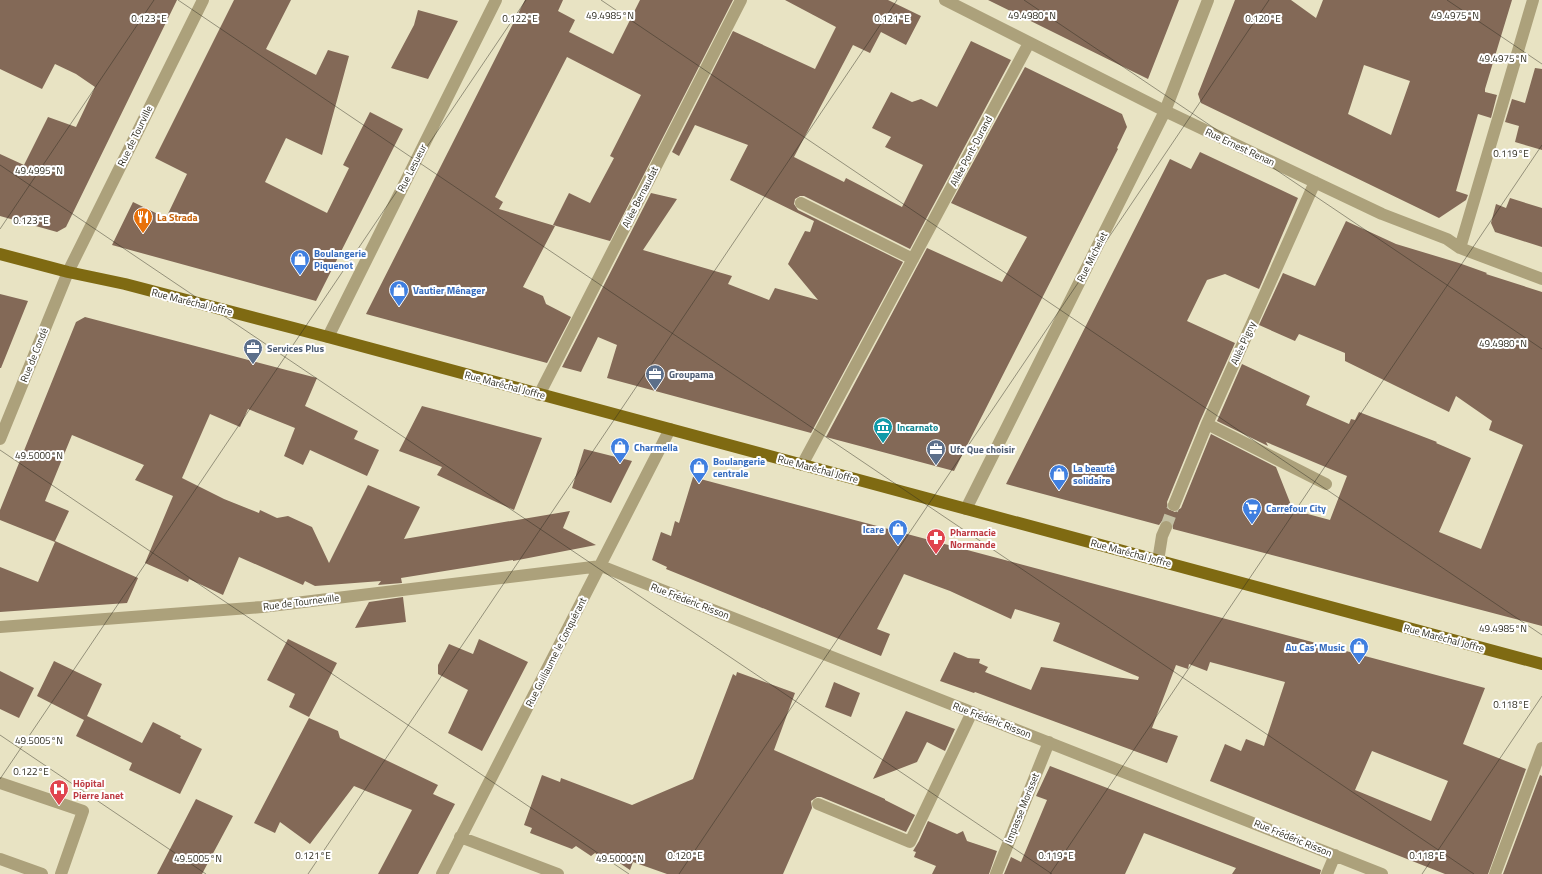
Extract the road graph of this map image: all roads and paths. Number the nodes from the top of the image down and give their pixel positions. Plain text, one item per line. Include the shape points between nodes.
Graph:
1 (203, 0) edge
2 (496, 0) edge
3 (741, 0) edge
4 (945, 0) edge
5 (1208, 0) edge
6 (1533, 0) edge
7 (1029, 43) junction
8 (1165, 111) junction
9 (1315, 182) junction
10 (801, 203) dead end
11 (1460, 248) junction
12 (0, 254) edge
13 (912, 259) junction
14 (68, 272) junction
15 (1542, 279) edge
16 (328, 337) junction
17 (538, 394) junction
18 (1207, 424) junction
19 (670, 429) junction
20 (0, 439) edge
21 (802, 465) junction
22 (1326, 484) dead end
23 (1174, 505) tunnel mouth
24 (966, 509) junction
25 (1166, 527) tunnel mouth
26 (1158, 561) junction
27 (600, 566) junction
28 (0, 627) edge
29 (1542, 664) edge
30 (972, 712) junction
31 (1049, 742) junction
32 (1542, 748) edge
33 (0, 783) edge
34 (818, 804) dead end
35 (460, 837) junction
36 (1335, 855) junction
37 (0, 859) edge
38 (42, 874) edge
39 (61, 874) edge
40 (442, 874) edge
41 (558, 874) edge
42 (996, 874) edge
43 (1327, 874) edge
44 (1382, 874) edge
45 (1495, 874) edge

1 - 14 street, Rue de Tourville
2 - 16 street, Rue Lesueur
3 - 17 street, Allée Bernaudat
4 - 7 street, Rue Ernest Renan
5 - 8 street, Rue Michelet
6 - 11 street
7 - 8 street, Rue Ernest Renan
7 - 13 street, Allée Pont-Durand
8 - 9 street, Rue Ernest Renan
8 - 24 street, Rue Michelet
9 - 11 street, Rue Ernest Renan via 1382,214 1447,239
9 - 18 street, Allée Pigny
10 - 13 street
11 - 15 street, Rue Ernest Renan
12 - 14 main road, Rue Maréchal Joffre
13 - 21 street, Allée Pont-Durand
14 - 16 main road, Rue Maréchal Joffre via 125,284
14 - 20 street, Rue de Condé
16 - 17 main road, Rue Maréchal Joffre
17 - 19 main road, Rue Maréchal Joffre
18 - 22 street
18 - 23 street, Allée Pigny
19 - 21 main road, Rue Maréchal Joffre
19 - 27 street, Rue Guillaume le Conquérant
21 - 24 main road, Rue Maréchal Joffre
24 - 26 main road, Rue Maréchal Joffre
25 - 26 street
26 - 29 main road, Rue Maréchal Joffre
27 - 28 street, Rue de Tourneville via 262,606
27 - 30 street, Rue Frédéric Risson
27 - 35 street, Rue Guillaume le Conquérant
30 - 31 street, Rue Frédéric Risson
30 - 34 street via 910,842
31 - 36 street, Rue Frédéric Risson
31 - 42 street, Impasse Morisset
32 - 45 street
33 - 39 street via 83,811
35 - 40 street, Rue Guillaume le Conquérant
35 - 41 street
36 - 43 street
36 - 44 street, Rue Frédéric Risson
37 - 38 street

